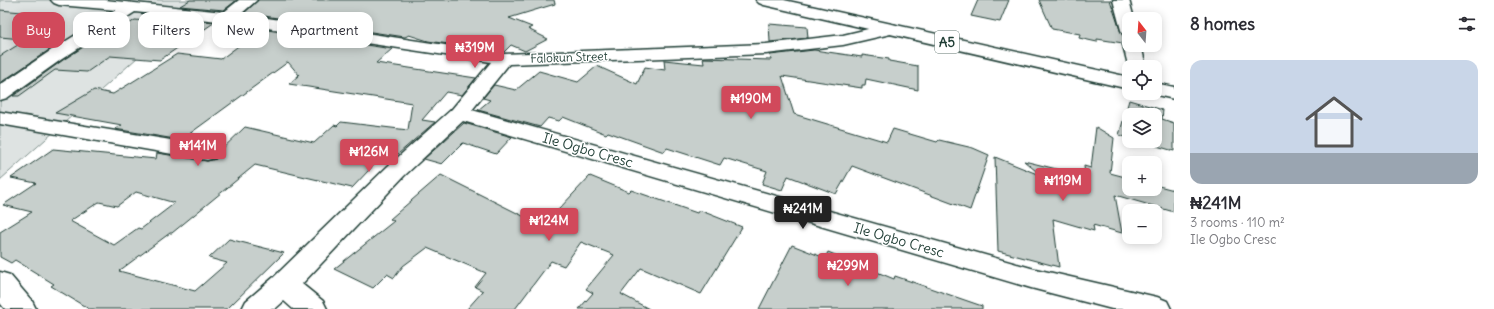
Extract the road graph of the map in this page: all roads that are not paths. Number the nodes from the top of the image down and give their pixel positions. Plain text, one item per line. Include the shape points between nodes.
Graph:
1 (60, 0) edge
2 (249, 0) edge
3 (764, 0) edge
4 (805, 0) edge
5 (1121, 0) edge
6 (131, 8) junction
7 (233, 12) edge
8 (1124, 12) edge
9 (212, 16) edge
10 (269, 23) edge
11 (889, 28) junction
12 (504, 58) junction
13 (1122, 70) edge
14 (1162, 79) edge
15 (1122, 81) edge
16 (1174, 82) edge
17 (1162, 90) edge
18 (1174, 93) edge
19 (0, 94) edge
20 (459, 113) junction
21 (0, 118) edge
22 (207, 153) dead end
23 (0, 283) edge
24 (284, 285) junction
25 (22, 309) edge
26 (256, 309) edge
27 (313, 309) edge
28 (1157, 309) edge

1 - 6 main road, Falokun Street
2 - 7 main road
3 - 11 main road, A5
4 - 13 main road, A5
5 - 8 main road
6 - 9 main road, Falokun Street
6 - 19 main road
10 - 12 main road, Falokun Street
11 - 12 main road, Falokun Street via 844,40 766,49
11 - 15 main road, A5
12 - 20 main road
14 - 16 main road
17 - 18 main road
20 - 24 main road via 396,171
20 - 28 main road, Ile Ogbo Cresc via 1031,278
21 - 22 main road
23 - 25 main road
24 - 26 main road
24 - 27 main road

